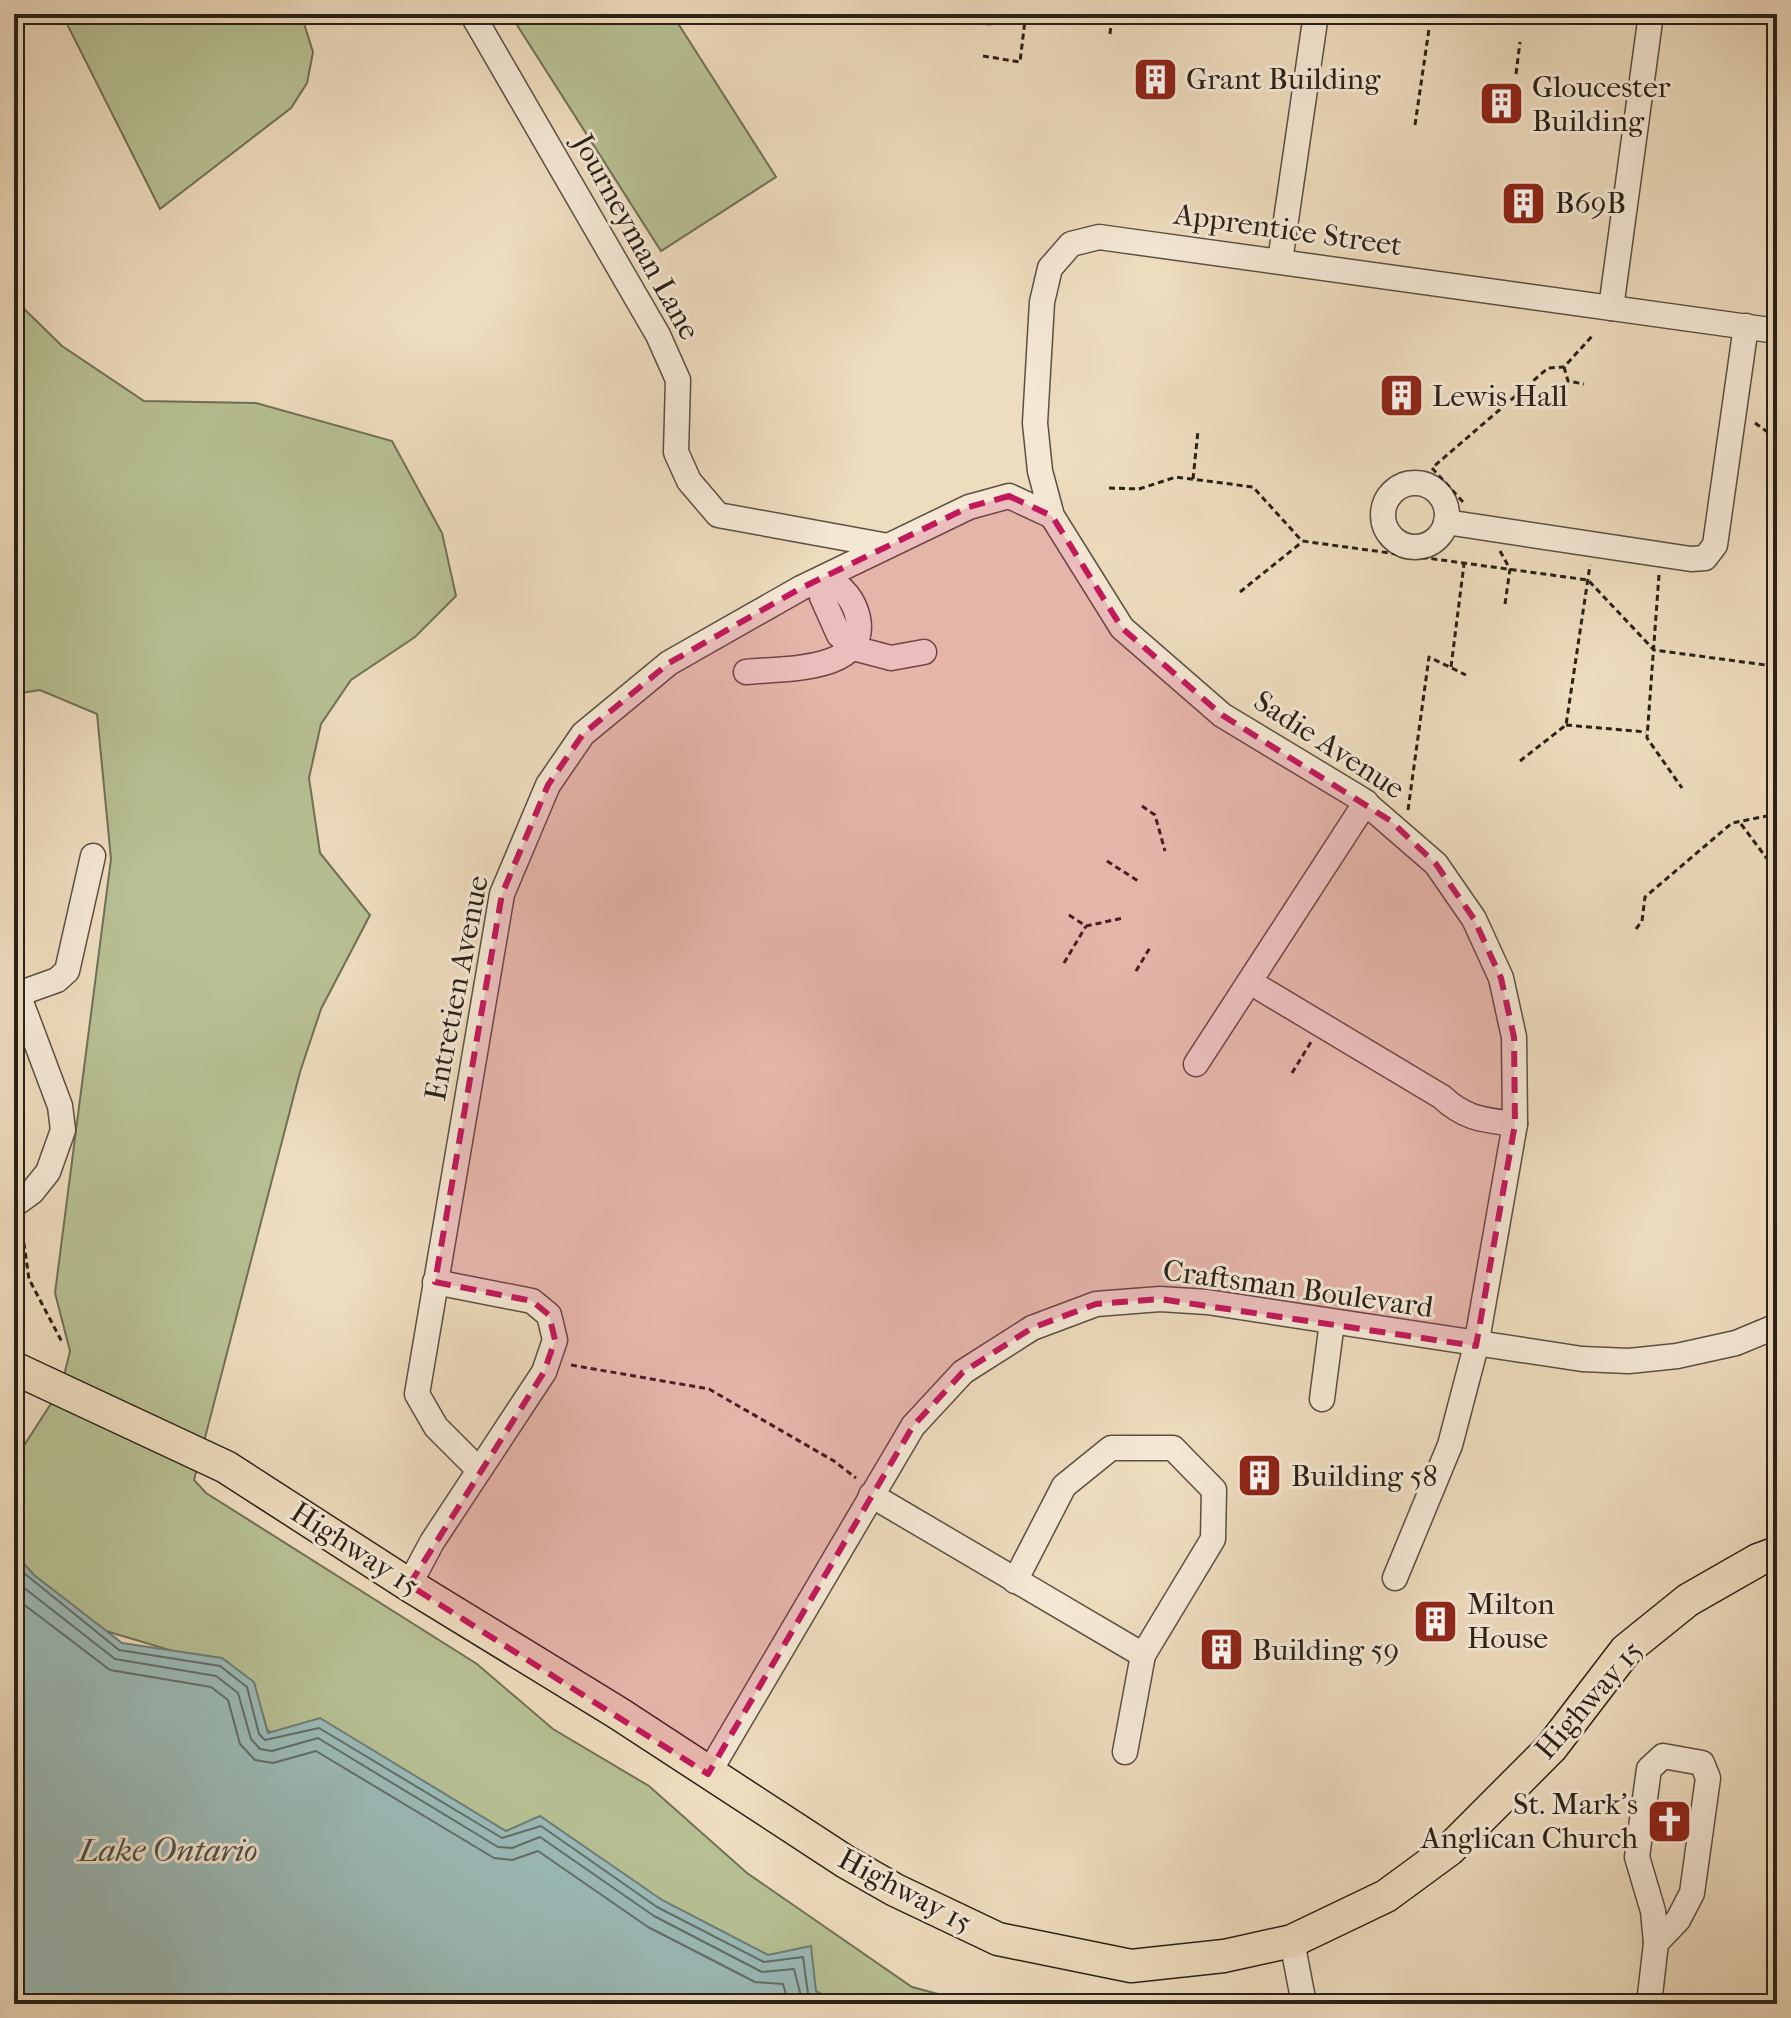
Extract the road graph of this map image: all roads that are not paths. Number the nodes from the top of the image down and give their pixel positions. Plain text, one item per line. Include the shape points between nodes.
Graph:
1 (472, 14) edge
2 (1316, 14) edge
3 (1651, 14) edge
4 (1280, 261) junction
5 (1611, 308) junction
6 (1746, 326) junction
7 (1777, 331) edge
8 (1038, 454) junction
9 (1009, 496) junction
10 (1052, 516) junction
11 (1446, 522) dead end
12 (888, 546) junction
13 (825, 577) junction
14 (853, 648) junction
15 (924, 652) dead end
16 (746, 672) dead end
17 (1366, 802) junction
18 (93, 856) dead end
19 (1250, 982) junction
20 (16, 995) edge
21 (1196, 1064) dead end
22 (1515, 1124) junction
23 (16, 1204) edge
24 (435, 1282) junction
25 (1332, 1322) junction
26 (1777, 1326) edge
27 (1476, 1346) junction
28 (14, 1368) edge
29 (1322, 1399) dead end
30 (479, 1470) junction
31 (865, 1488) junction
32 (1777, 1553) edge
33 (1395, 1578) dead end
34 (1015, 1581) junction
35 (409, 1585) junction
36 (1143, 1655) junction
37 (1125, 1752) dead end
38 (708, 1774) junction
39 (1292, 1941) junction
40 (1656, 1943) junction
41 (1304, 2004) edge
42 (1649, 2004) edge

1 - 12 street, Journeyman Lane via 658,335 678,380 676,452 689,481 718,515
2 - 4 street
3 - 5 street
4 - 5 street, Apprentice Street
4 - 8 street, Apprentice Street via 1099,237 1071,244 1050,268 1042,302
5 - 6 street, Apprentice Street
6 - 7 street, Apprentice Street
6 - 11 street via 1715,545 1705,558
8 - 9 street
8 - 10 street, Apprentice Street
9 - 10 street
9 - 12 street, Entretien Avenue via 969,507
10 - 17 street, Sadie Avenue via 1122,628 1222,715
12 - 13 street, Entretien Avenue
13 - 14 street via 822,597 839,635
13 - 24 street, Entretien Avenue via 669,663 583,734 548,785 502,894
14 - 15 street via 891,658
14 - 16 street via 832,662
17 - 19 street
17 - 22 street, Sadie Avenue via 1436,864 1474,919 1501,978 1514,1037
18 - 20 street via 67,971
19 - 21 street
19 - 22 street via 1442,1097 1459,1113
20 - 23 street via 60,1106 63,1130 48,1172
22 - 27 street, Sadie Avenue
24 - 30 street, Entretien Avenue via 417,1394 436,1427
24 - 30 street via 532,1301 549,1315 555,1340 544,1372
25 - 27 street, Craftsman Boulevard
25 - 29 street
25 - 31 street, Craftsman Boulevard via 1160,1299 1096,1304 1045,1323 963,1372
26 - 27 street, Craftsman Boulevard via 1736,1343 1629,1361
27 - 33 street, Sadie Avenue via 1450,1445
28 - 35 main road, Highway 15 via 226,1467
30 - 35 street
31 - 34 street
31 - 38 street, Craftsman Boulevard
32 - 39 main road, Highway 15 via 1688,1600 1626,1650 1551,1748 1450,1849 1386,1896
34 - 36 street
34 - 36 street via 1064,1486 1111,1448 1173,1448 1214,1490 1213,1539
35 - 38 main road, Highway 15
36 - 37 street
38 - 39 main road, Highway 15 via 846,1862 998,1939 1131,1966 1224,1956
39 - 41 street
40 - 40 street via 1678,1920 1692,1893 1708,1778 1702,1763 1663,1756 1649,1769 1637,1857
40 - 42 street

